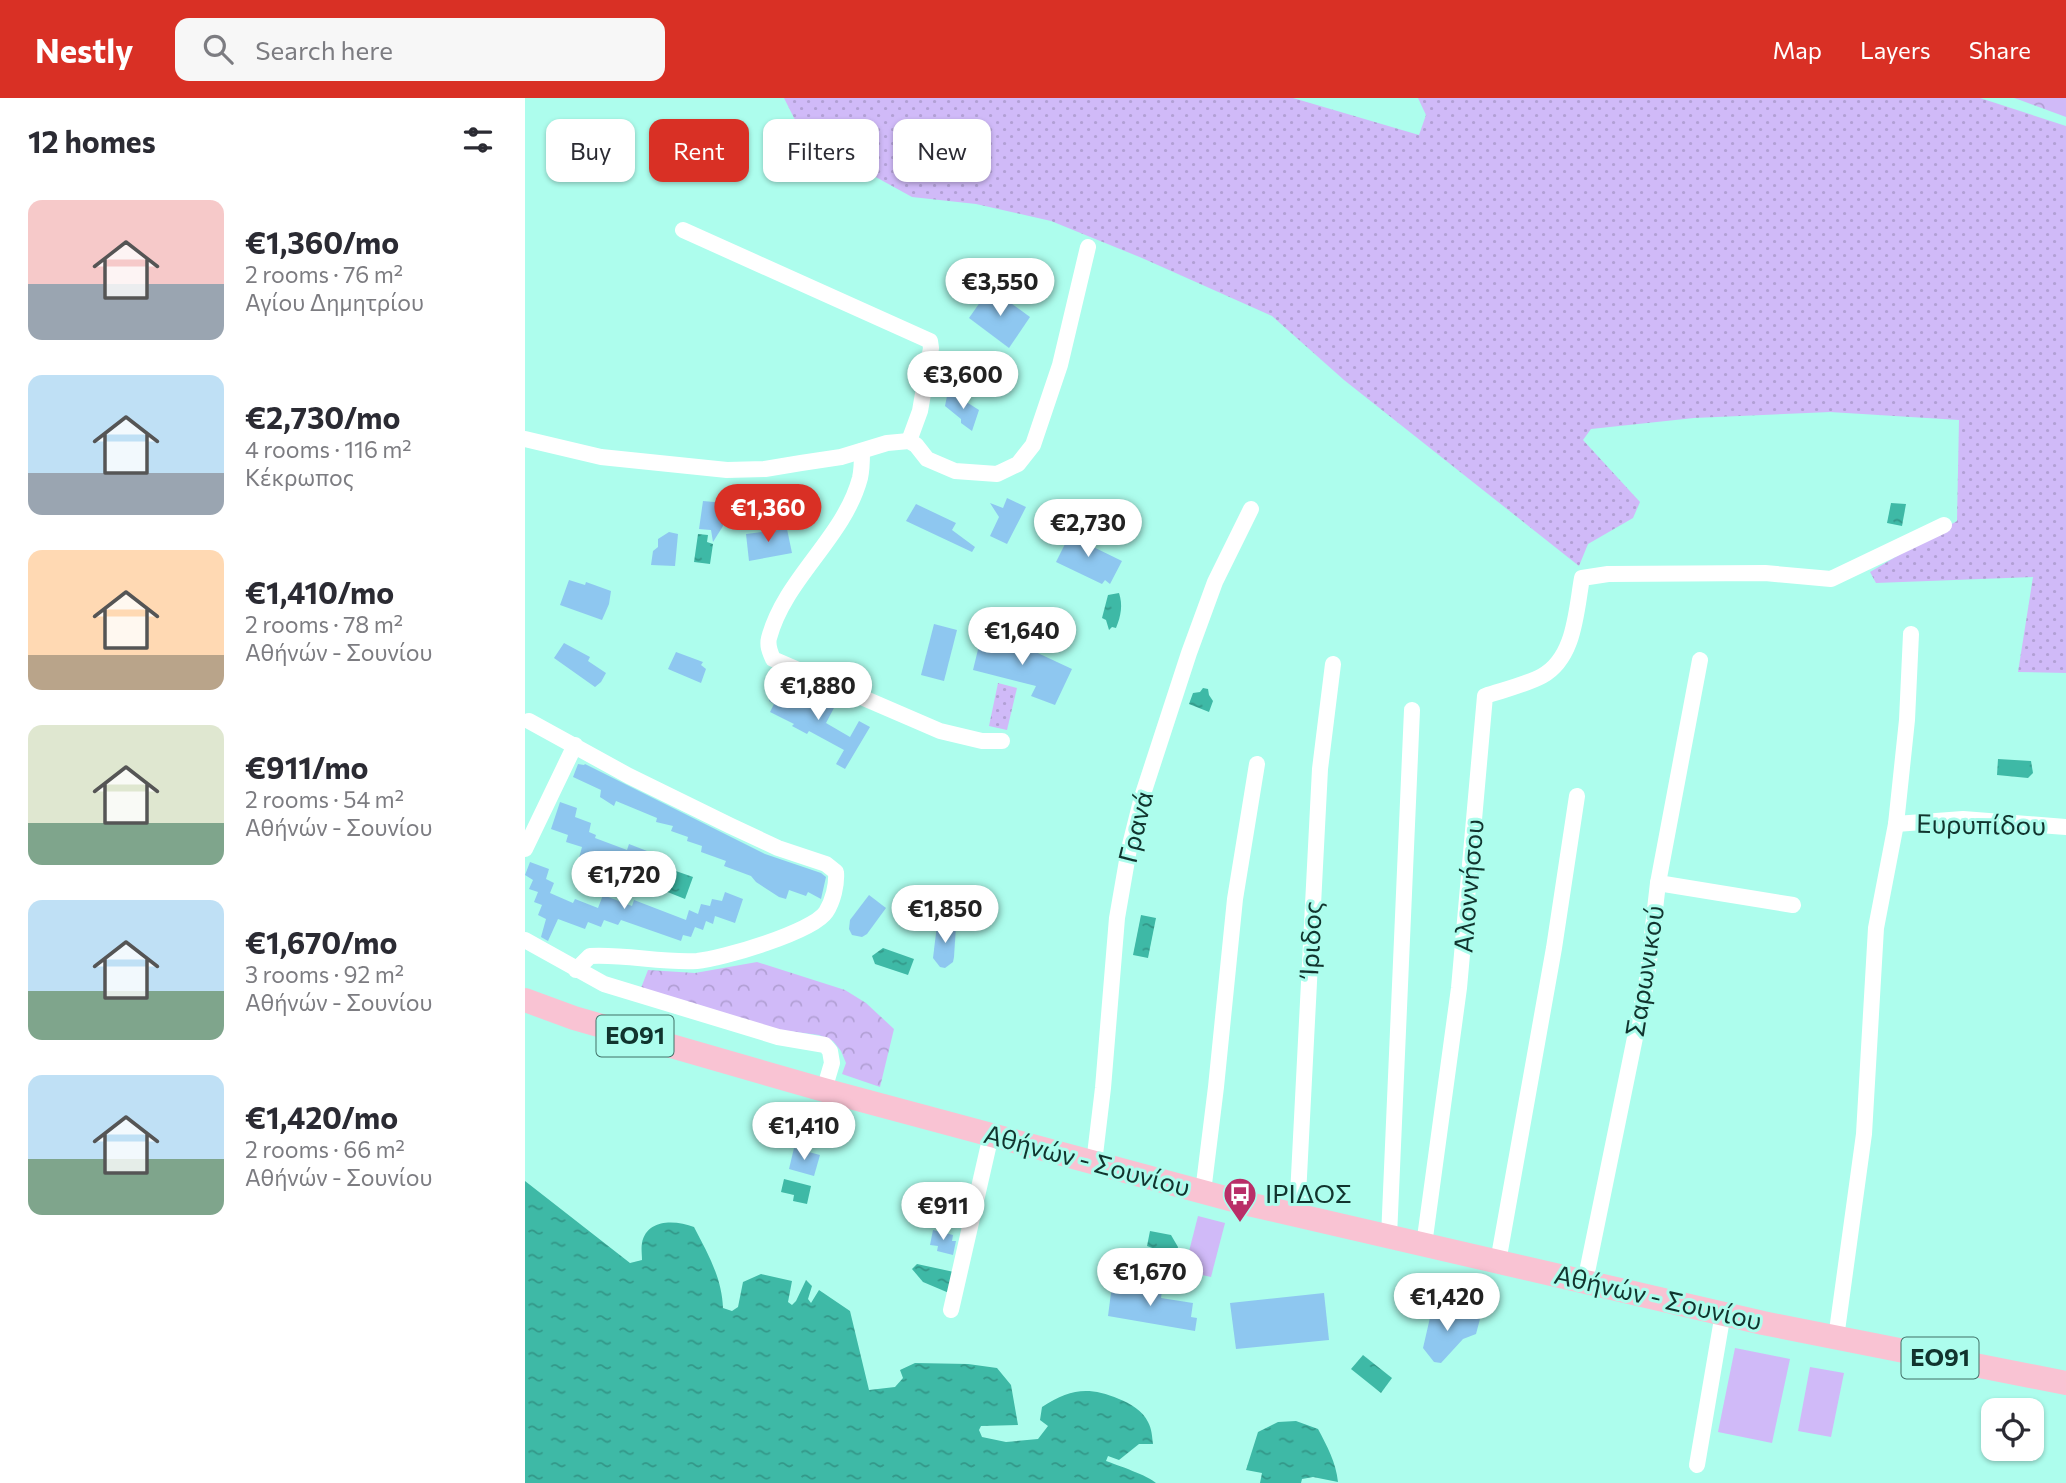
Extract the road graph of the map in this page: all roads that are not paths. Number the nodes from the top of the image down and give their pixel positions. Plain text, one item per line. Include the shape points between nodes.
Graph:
1 (683, 230) dead end
2 (1088, 247) dead end
3 (525, 439) edge
4 (909, 441) junction
5 (862, 451) junction
6 (1251, 509) dead end
7 (1944, 525) dead end
8 (1911, 634) dead end
9 (1700, 660) dead end
10 (1333, 664) dead end
11 (1412, 710) dead end
12 (529, 721) dead end
13 (1002, 741) dead end
14 (575, 745) junction
15 (1257, 764) dead end
16 (1577, 796) dead end
17 (1896, 824) junction
18 (2066, 827) edge
19 (525, 849) edge
20 (1658, 883) junction
21 (1793, 905) dead end
22 (525, 940) edge
23 (576, 970) junction
24 (525, 1000) edge
25 (824, 1090) junction
26 (991, 1135) junction
27 (1094, 1163) junction
28 (1203, 1192) junction
29 (1297, 1215) junction
30 (1389, 1237) junction
31 (1424, 1245) junction
32 (1498, 1262) junction
33 (1585, 1282) junction
34 (951, 1311) dead end
35 (1723, 1313) junction
36 (1836, 1338) junction
37 (2066, 1383) edge
38 (1697, 1465) dead end

1 - 4 street via 929,341 924,394
2 - 4 street via 1060,365 1033,445 1018,464 997,474 954,471 927,459
3 - 5 street via 601,457 727,470 765,469
4 - 5 street
5 - 13 street via 860,478 851,501 787,598 769,640 773,659 940,731
6 - 27 street, Γρανά via 1215,582 1189,653 1129,849 1117,918
7 - 31 street, Αλοννήσου via 1831,579 1765,573 1582,578 1567,649 1559,662 1543,676 1485,696 1459,988
8 - 17 street
9 - 20 street, Σαρωνικού
10 - 29 street, Ίριδος via 1320,769
11 - 30 street
12 - 14 street
14 - 19 street
14 - 23 street via 731,826 825,864 836,872 837,884 825,913 814,923 741,951 699,961 590,956
15 - 28 street via 1235,899
16 - 32 street
17 - 18 street, Ευρυπίδου via 1963,819
17 - 36 street via 1876,928 1864,1134
20 - 21 street
20 - 33 street, Σαρωνικού via 1647,979
22 - 23 street
23 - 25 street via 604,984 778,1037 825,1045 832,1063
24 - 25 main road, Αθήνών - Σουνίου / ΕΟ91
25 - 26 main road, Αθήνών - Σουνίου / ΕΟ91
26 - 27 main road, Αθήνών - Σουνίου / ΕΟ91
26 - 34 street
27 - 28 main road, Αθήνών - Σουνίου / ΕΟ91
28 - 29 main road, Αθήνών - Σουνίου / ΕΟ91
29 - 30 main road, Αθήνών - Σουνίου / ΕΟ91
30 - 31 main road, Αθήνών - Σουνίου / ΕΟ91
31 - 32 main road, Αθήνών - Σουνίου / ΕΟ91
32 - 33 main road, Αθήνών - Σουνίου / ΕΟ91
33 - 35 main road, Αθήνών - Σουνίου / ΕΟ91
35 - 36 main road, Αθήνών - Σουνίου / ΕΟ91
35 - 38 street
36 - 37 main road, Αθήνών - Σουνίου / ΕΟ91

